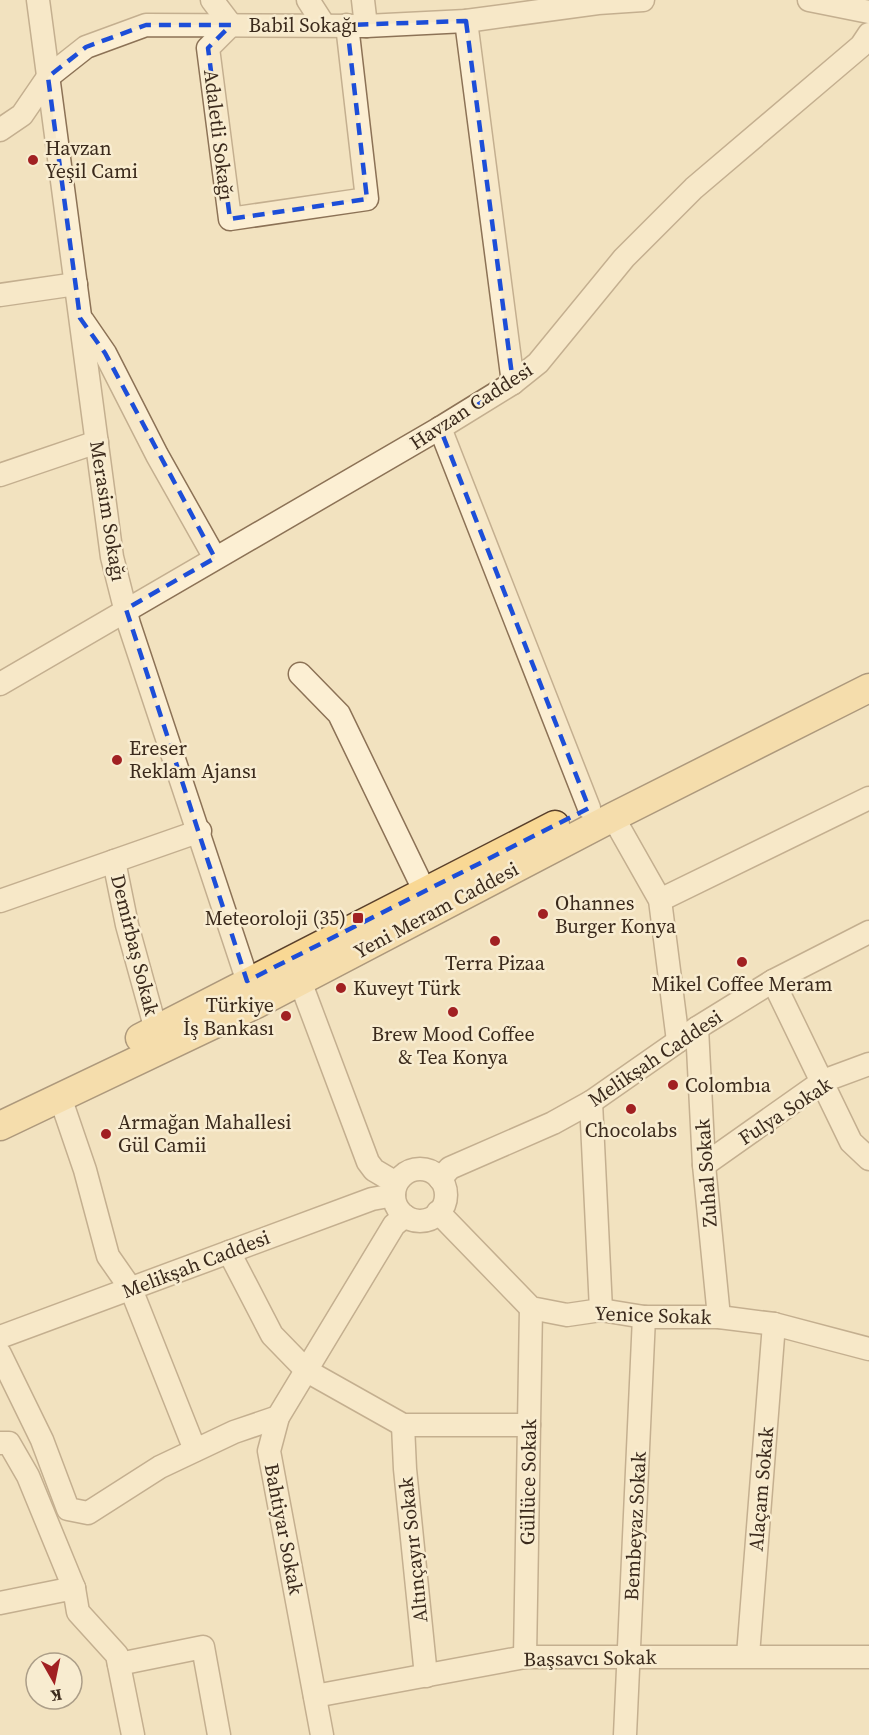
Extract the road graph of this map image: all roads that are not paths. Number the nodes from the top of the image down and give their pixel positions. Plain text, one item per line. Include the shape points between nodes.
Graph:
1 (38, 0) edge
2 (212, 0) edge
3 (308, 0) edge
4 (363, 0) edge
5 (643, 0) edge
6 (809, 0) edge
7 (598, 1) edge
8 (494, 9) edge
9 (869, 12) edge
10 (466, 21) junction
11 (231, 25) junction
12 (324, 25) junction
13 (357, 25) junction
14 (869, 34) edge
15 (48, 77) junction
16 (0, 130) edge
17 (76, 284) junction
18 (0, 295) edge
19 (80, 318) junction
20 (513, 383) junction
21 (440, 428) junction
22 (97, 442) junction
23 (0, 475) edge
24 (214, 558) junction
25 (126, 609) junction
26 (869, 670) edge
27 (300, 674) dead end
28 (0, 684) edge
29 (869, 688) edge
30 (869, 798) edge
31 (601, 813) junction
32 (200, 831) junction
33 (114, 861) junction
34 (425, 892) junction
35 (1, 898) edge
36 (660, 900) junction
37 (869, 932) edge
38 (300, 981) junction
39 (773, 981) junction
40 (251, 992) junction
41 (697, 1028) junction
42 (156, 1030) junction
43 (678, 1041) junction
44 (869, 1064) edge
45 (823, 1081) junction
46 (60, 1096) junction
47 (591, 1102) junction
48 (0, 1105) edge
49 (0, 1126) edge
50 (869, 1159) edge
51 (704, 1165) junction
52 (440, 1179) junction
53 (395, 1189) junction
54 (438, 1212) junction
55 (405, 1216) junction
56 (229, 1252) junction
57 (131, 1289) junction
58 (531, 1308) junction
59 (601, 1310) junction
60 (644, 1317) junction
61 (719, 1317) junction
62 (774, 1324) junction
63 (0, 1337) edge
64 (869, 1349) edge
65 (0, 1354) edge
66 (307, 1371) junction
67 (278, 1418) junction
68 (403, 1425) junction
69 (529, 1425) junction
70 (0, 1443) edge
71 (195, 1450) junction
72 (74, 1588) junction
73 (0, 1603) edge
74 (747, 1655) junction
75 (629, 1656) junction
76 (525, 1657) junction
77 (869, 1657) edge
78 (119, 1664) junction
79 (426, 1676) junction
80 (315, 1696) junction
81 (133, 1735) edge
82 (219, 1735) edge
83 (322, 1735) edge
84 (625, 1735) edge

1 - 15 street, Merasim Sokağı
2 - 11 street
3 - 12 street
4 - 13 street
5 - 7 street, Babil Sokağı
6 - 9 street
7 - 8 street, Babil Sokağı
8 - 10 street, Babil Sokağı
10 - 13 street, Babil Sokağı
10 - 20 street
11 - 12 street, Babil Sokağı
11 - 13 street, Adaletli Sokağı via 208,48 230,219 367,199
11 - 15 street, Babil Sokağı via 146,25 86,47
12 - 13 street, Babil Sokağı
14 - 20 street, Havzan Caddesi via 861,46 694,188 624,258 538,363
15 - 16 street, Babil Sokağı via 22,115
15 - 17 street, Merasim Sokağı
17 - 18 street
17 - 19 street, Merasim Sokağı
19 - 22 street, Merasim Sokağı
19 - 24 street via 105,353
20 - 21 street, Havzan Caddesi
21 - 24 street, Havzan Caddesi
21 - 31 street
22 - 23 street
22 - 25 street, Merasim Sokağı via 112,557
24 - 25 street, Havzan Caddesi
25 - 28 street, Havzan Caddesi
25 - 32 street, Merasim Sokağı
26 - 31 main road, Yeni Meram Caddesi
27 - 34 street via 339,714
29 - 31 main road, Yeni Meram Caddesi
30 - 36 street
31 - 34 main road, Yeni Meram Caddesi
31 - 36 street
31 - 38 main road, Yeni Meram Caddesi
32 - 33 street
32 - 40 street, Merasim Sokağı
33 - 35 street
33 - 42 street, Demirbaş Sokak
34 - 40 main road, Yeni Meram Caddesi
36 - 43 street
37 - 39 street, Melikşah Caddesi
38 - 40 main road, Yeni Meram Caddesi
38 - 53 street via 368,1162
39 - 41 street, Melikşah Caddesi
39 - 45 street
40 - 42 main road, Yeni Meram Caddesi
40 - 46 main road, Yeni Meram Caddesi
41 - 43 street, Melikşah Caddesi
41 - 51 street, Zuhal Sokak
42 - 48 main road, Yeni Meram Caddesi
43 - 47 street, Melikşah Caddesi
44 - 45 street, Fulya Sokak
45 - 50 street via 851,1142
45 - 51 street, Fulya Sokak
46 - 49 main road, Yeni Meram Caddesi
46 - 57 street via 108,1256
47 - 52 street, Melikşah Caddesi via 450,1168
47 - 59 street
51 - 61 street, Zuhal Sokak
52 - 53 street, Melikşah Caddesi via 426,1169 417,1169 402,1176
52 - 54 street via 446,1193
53 - 55 street via 395,1203
53 - 56 street, Melikşah Caddesi
54 - 55 street via 421,1221
54 - 58 street
55 - 66 street, Bahtiyar Sokak via 394,1225
56 - 57 street, Melikşah Caddesi
56 - 66 street via 272,1335
57 - 63 street, Melikşah Caddesi
57 - 71 street
58 - 59 street, Yenice Sokak via 567,1315
58 - 69 street, Güllüce Sokak
59 - 60 street, Yenice Sokak
60 - 61 street, Yenice Sokak
60 - 75 street, Bembeyaz Sokak
61 - 62 street, Yenice Sokak
62 - 64 street, Yenice Sokak
62 - 74 street, Alaçam Sokak
65 - 71 street via 42,1440 68,1509 88,1513 160,1467
66 - 67 street, Bahtiyar Sokak
66 - 68 street
67 - 71 street
67 - 80 street, Bahtiyar Sokak via 269,1450
68 - 69 street
68 - 79 street, Altınçayır Sokak
69 - 76 street, Güllüce Sokak
70 - 72 street via 9,1443 28,1476
72 - 73 street
72 - 78 street via 78,1612 117,1655
74 - 75 street, Başsavcı Sokak
74 - 77 street, Başsavcı Sokak
75 - 76 street, Başsavcı Sokak
75 - 84 street, Bembeyaz Sokak
76 - 79 street, Başsavcı Sokak
78 - 81 street
78 - 82 street via 203,1647
79 - 80 street, Başsavcı Sokak
80 - 83 street, Bahtiyar Sokak

